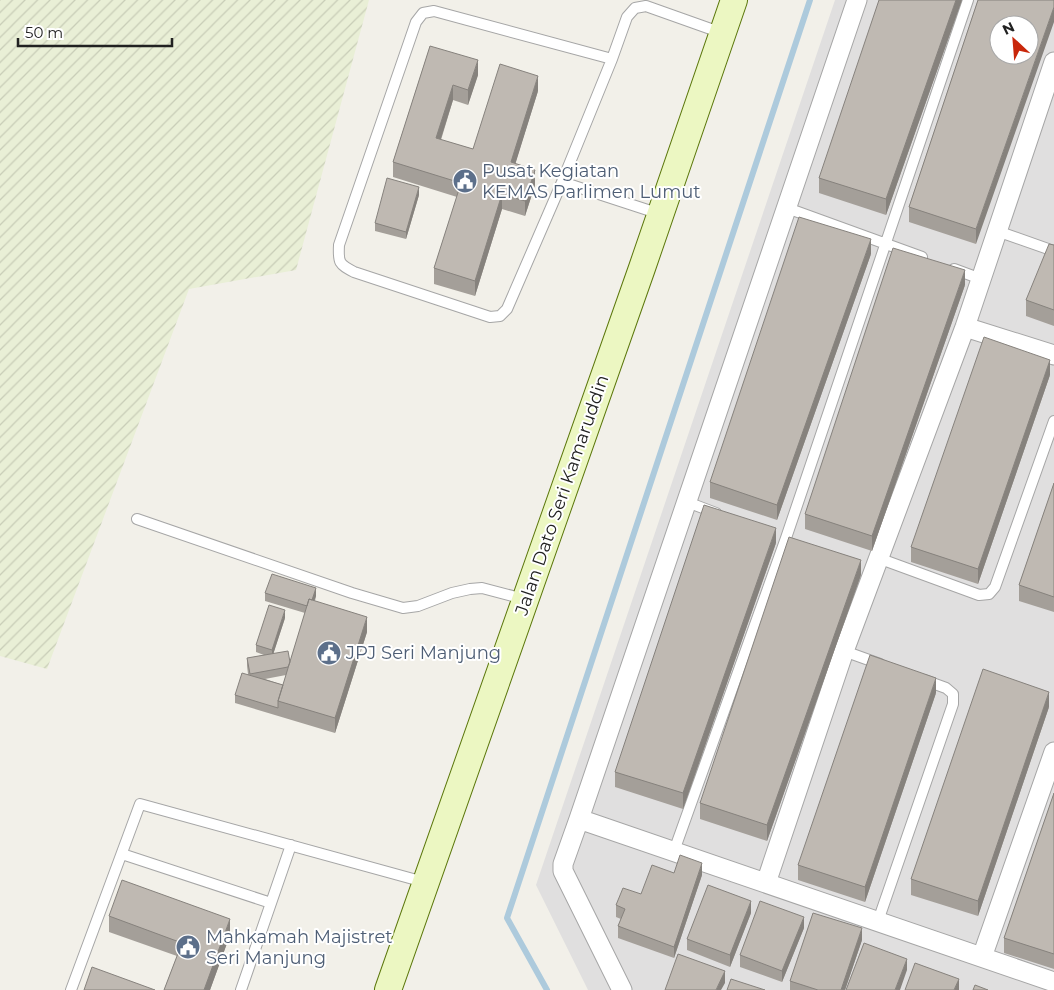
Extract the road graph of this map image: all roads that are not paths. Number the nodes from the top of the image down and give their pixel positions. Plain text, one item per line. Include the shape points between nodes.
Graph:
1 (734, 0) edge
2 (857, 0) edge
3 (968, 0) edge
4 (722, 33) junction
5 (612, 59) junction
6 (1054, 62) edge
7 (562, 182) junction
8 (787, 208) junction
9 (660, 214) junction
10 (997, 231) junction
11 (885, 244) junction
12 (1054, 251) edge
13 (929, 260) edge
14 (946, 266) edge
15 (981, 279) junction
16 (965, 327) junction
17 (1054, 355) edge
18 (1054, 421) edge
19 (687, 502) junction
20 (723, 515) edge
21 (137, 519) dead end
22 (873, 565) junction
23 (525, 599) junction
24 (844, 651) junction
25 (890, 668) edge
26 (918, 678) edge
27 (1054, 752) edge
28 (579, 819) junction
29 (291, 845) junction
30 (674, 851) junction
31 (122, 854) junction
32 (426, 882) junction
33 (766, 883) junction
34 (271, 903) junction
35 (878, 921) junction
36 (982, 957) junction
37 (1054, 982) edge
38 (71, 990) edge
39 (241, 990) edge
40 (388, 990) edge
41 (622, 990) edge

1 - 4 street, Jalan Dato Seri Kamaruddin
2 - 8 street
3 - 11 lane
4 - 5 lane via 646,6 635,8 627,17
4 - 9 street, Jalan Dato Seri Kamaruddin
5 - 7 lane
5 - 7 lane via 434,12 423,13 416,22 339,245 338,257 342,266 354,272 490,317 500,316 507,309
6 - 10 street
7 - 9 lane
8 - 11 lane
8 - 19 street
9 - 23 street, Jalan Dato Seri Kamaruddin
10 - 12 lane
10 - 15 street
11 - 13 lane
11 - 30 lane
14 - 15 lane
15 - 16 street
16 - 17 street
16 - 22 street
18 - 22 lane via 995,587 989,594 979,595
19 - 20 lane
19 - 28 street
21 - 23 lane via 403,608 452,593 482,588
22 - 24 street
23 - 32 street, Jalan Dato Seri Kamaruddin
24 - 25 lane
24 - 33 street
26 - 35 lane via 946,688 953,694 953,704
27 - 36 street
28 - 30 street
28 - 41 street via 563,872
29 - 31 lane via 140,804
29 - 32 lane
29 - 34 lane
30 - 33 street
31 - 34 lane
31 - 38 lane
32 - 40 street, Jalan Dato Seri Kamaruddin
33 - 35 street
34 - 39 lane
35 - 36 street
36 - 37 street

